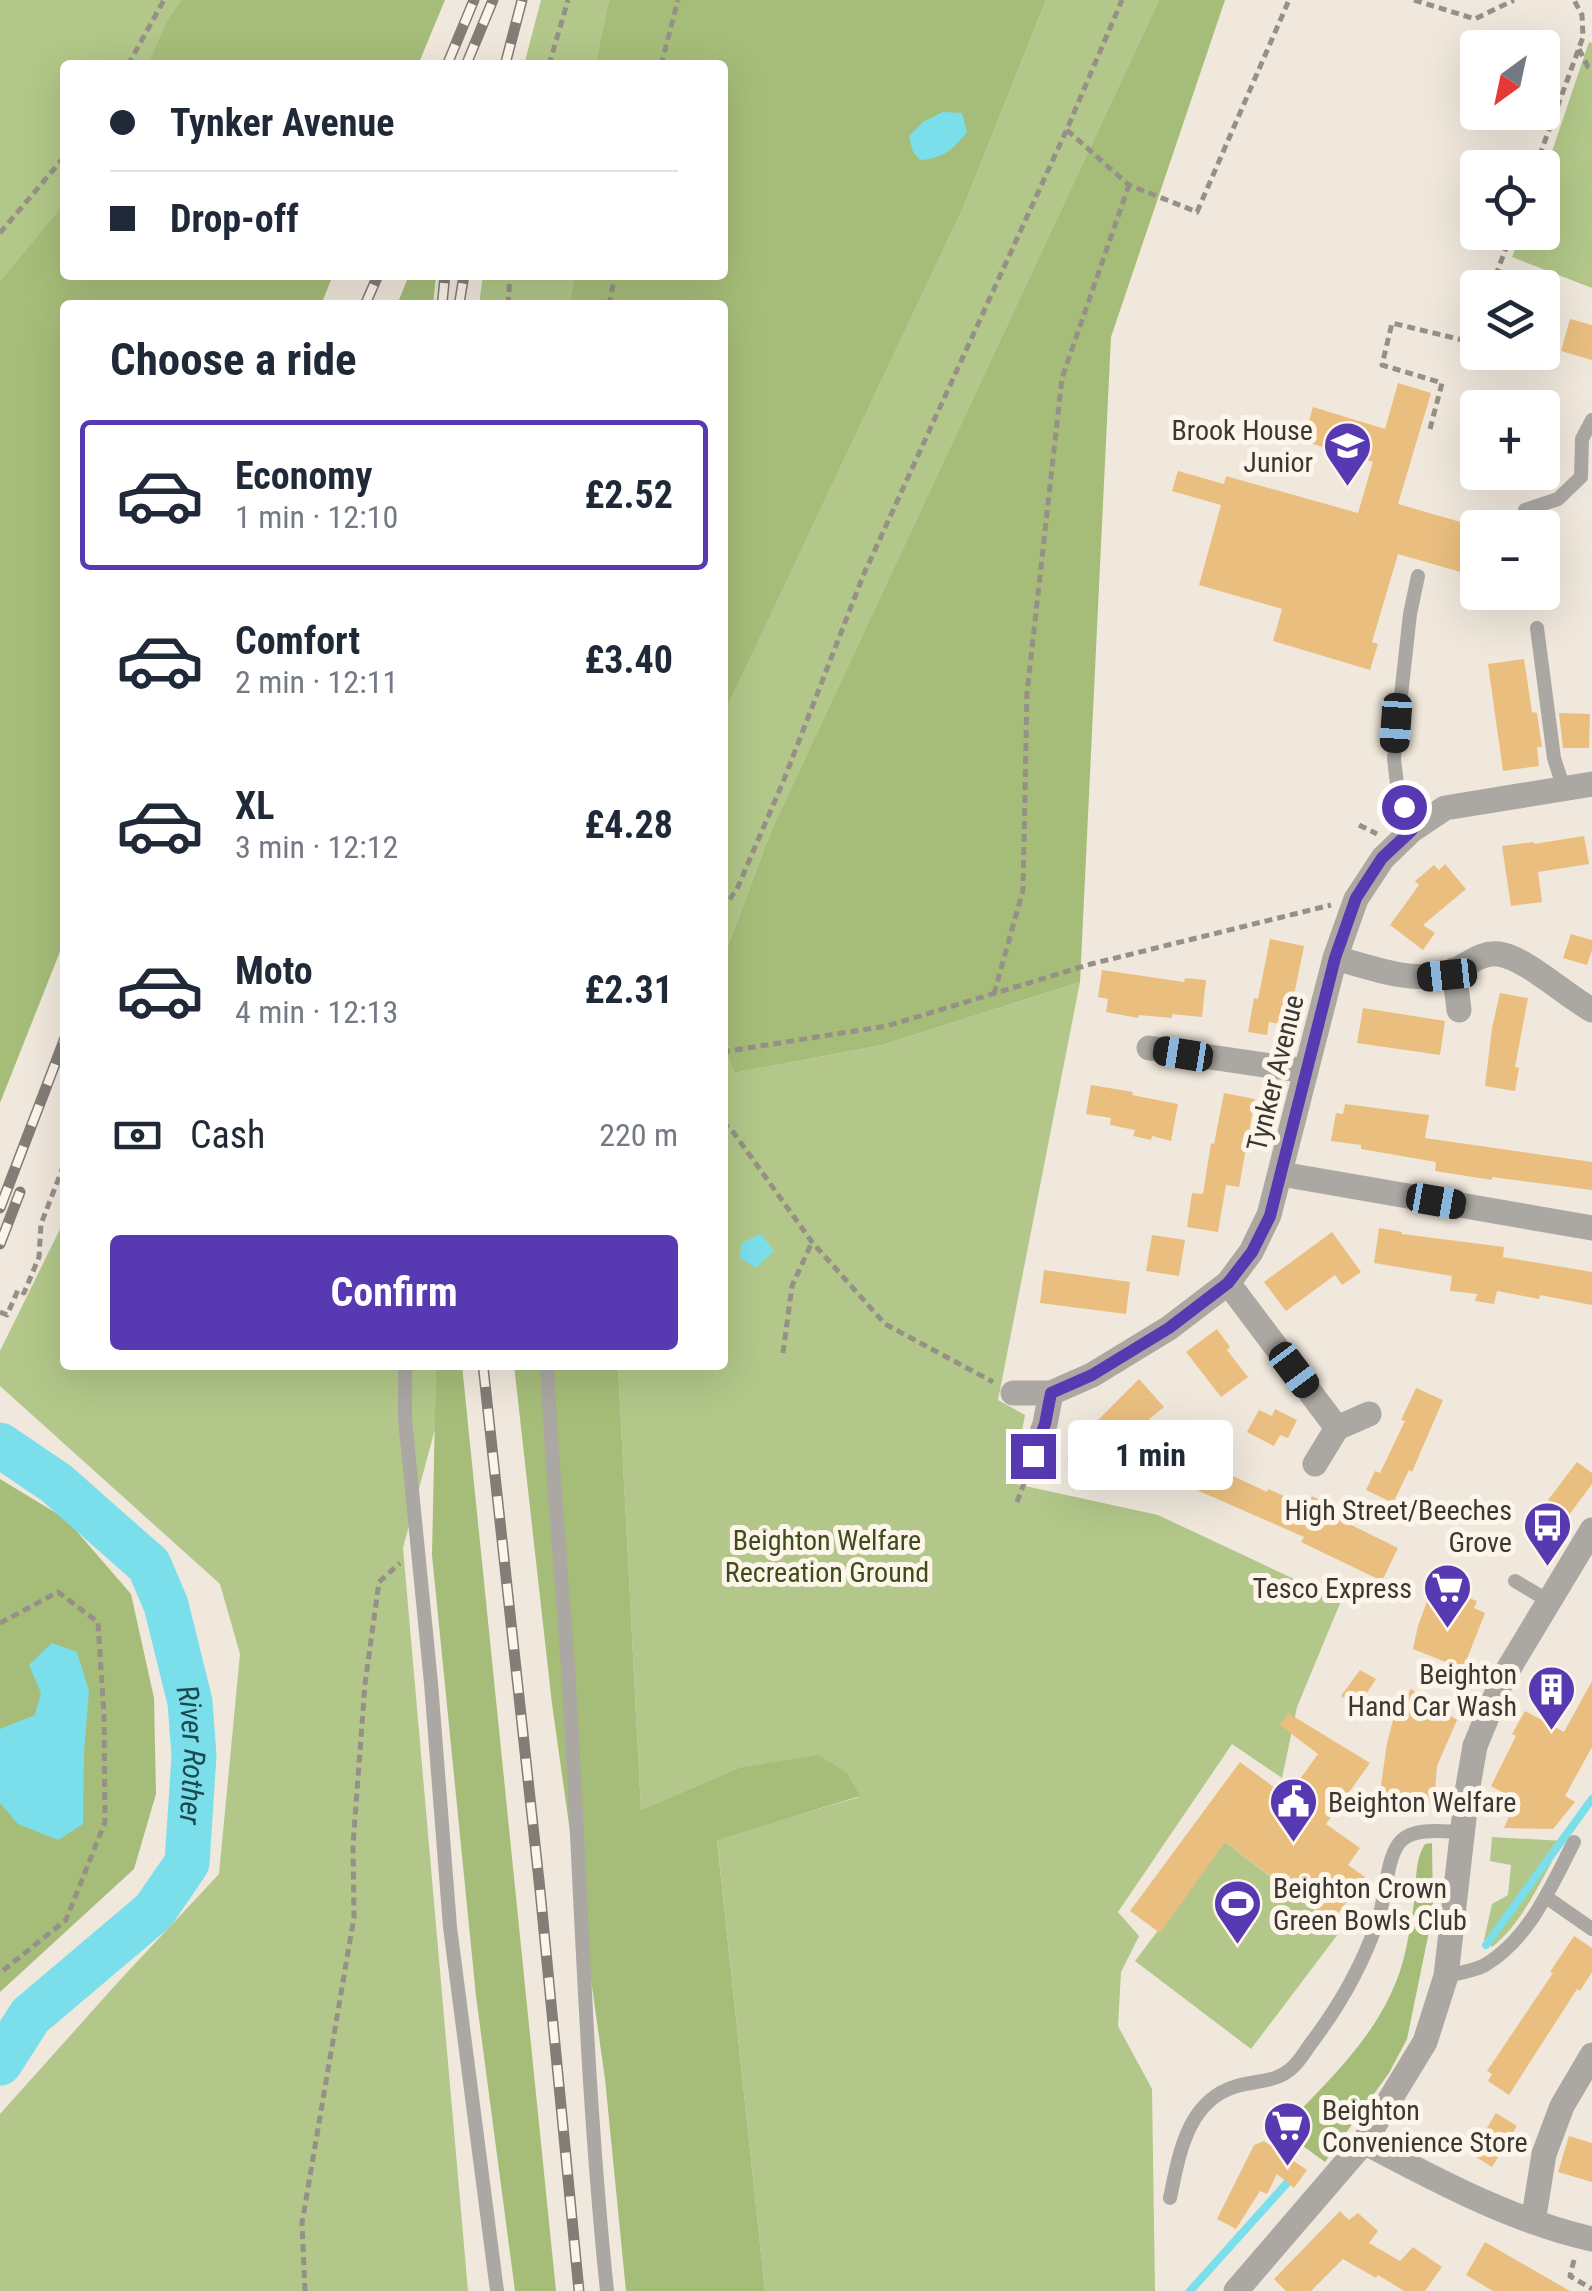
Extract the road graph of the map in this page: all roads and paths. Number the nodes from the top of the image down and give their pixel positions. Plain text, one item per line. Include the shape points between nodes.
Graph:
1 (164, 0) edge
2 (568, 0) edge
3 (678, 0) edge
4 (1122, 0) edge
5 (1289, 0) edge
6 (1414, 0) edge
7 (1514, 0) edge
8 (1574, 0) edge
9 (1579, 48) junction
10 (131, 60) edge
11 (550, 60) edge
12 (662, 60) edge
13 (1592, 70) edge
14 (1067, 129) junction
15 (1542, 150) edge
16 (60, 162) edge
17 (1129, 185) junction
18 (0, 233) edge
19 (1460, 339) edge
20 (1592, 420) edge
21 (1430, 429) dead end
22 (1526, 510) dead end
23 (1418, 576) dead end
24 (1538, 628) dead end
25 (1592, 784) edge
26 (1564, 788) junction
27 (1412, 830) junction
28 (1356, 898) junction
29 (728, 902) edge
30 (1335, 958) junction
31 (1454, 970) junction
32 (994, 994) junction
33 (1459, 1010) dead end
34 (1592, 1010) edge
35 (1149, 1048) dead end
36 (728, 1051) edge
37 (1306, 1071) junction
38 (728, 1128) edge
39 (1281, 1174) junction
40 (60, 1175) edge
41 (1592, 1228) edge
42 (812, 1242) junction
43 (1228, 1283) junction
44 (4, 1314) edge
45 (783, 1353) dead end
46 (405, 1370) edge
47 (547, 1370) edge
48 (1013, 1393) joint
49 (1051, 1393) junction
50 (1369, 1414) dead end
51 (1337, 1428) junction
52 (1033, 1456) dead end
53 (1315, 1464) dead end
54 (1592, 1530) edge
55 (418, 1548) junction
56 (1515, 1581) dead end
57 (1549, 1601) junction
58 (0, 1623) edge
59 (1462, 1832) junction
60 (1574, 1842) dead end
61 (1546, 1897) junction
62 (1592, 1929) edge
63 (0, 1973) edge
64 (1446, 1976) junction
65 (1592, 2054) edge
66 (1364, 2142) junction
67 (1170, 2198) dead end
68 (1533, 2222) junction
69 (1586, 2237) edge
70 (1592, 2289) edge
71 (305, 2291) edge
72 (496, 2291) edge
73 (607, 2291) edge
74 (1236, 2291) edge

1 - 10 path
2 - 11 path
3 - 12 path
4 - 14 path
5 - 17 path via 1197,212
6 - 7 path via 1475,19
8 - 9 path via 1582,15
9 - 13 path
9 - 15 path
14 - 17 path
14 - 29 path via 864,576
16 - 18 path
17 - 32 path via 1062,378 1027,693 1023,890
19 - 21 path via 1392,323 1382,365 1442,382
20 - 22 lane via 1582,439 1581,477 1558,500
23 - 27 lane via 1394,759
24 - 26 lane via 1554,758
25 - 26 street, Tynker Avenue
26 - 27 street, Tynker Avenue via 1445,808
27 - 28 street, Tynker Avenue via 1382,858
28 - 30 street, Tynker Avenue
28 - 32 path
30 - 31 street via 1423,977
30 - 37 street, Tynker Avenue
31 - 33 street
31 - 34 street via 1484,954 1502,954
32 - 36 path via 887,1026
35 - 37 street
37 - 39 street, Tynker Avenue
38 - 42 path
39 - 41 street
39 - 43 street, Tynker Avenue via 1270,1216
40 - 44 path via 42,1224 39,1257 24,1293 18,1290
42 - 45 path via 792,1286
42 - 48 path via 885,1324
43 - 49 street, Tynker Avenue via 1169,1328
43 - 51 street
46 - 55 lane
47 - 73 lane
48 - 49 street, Tynker Avenue
49 - 52 street
50 - 51 street
51 - 53 street
54 - 57 street
55 - 71 path via 378,1582 361,1738 354,1917 302,2223
55 - 72 lane via 450,1926
56 - 57 lane
57 - 59 street via 1502,1678 1474,1746
58 - 63 path via 58,1592 98,1622 105,1822 66,1920
59 - 64 street
59 - 67 lane via 1404,1838 1394,1851 1380,1917 1334,2013 1284,2074 1212,2096 1182,2144
60 - 61 lane
61 - 62 lane
61 - 64 lane via 1515,1941 1483,1966
64 - 66 street via 1426,2042
65 - 68 street via 1544,2154
66 - 68 street
66 - 74 street
68 - 69 street
69 - 70 path via 1570,2276

